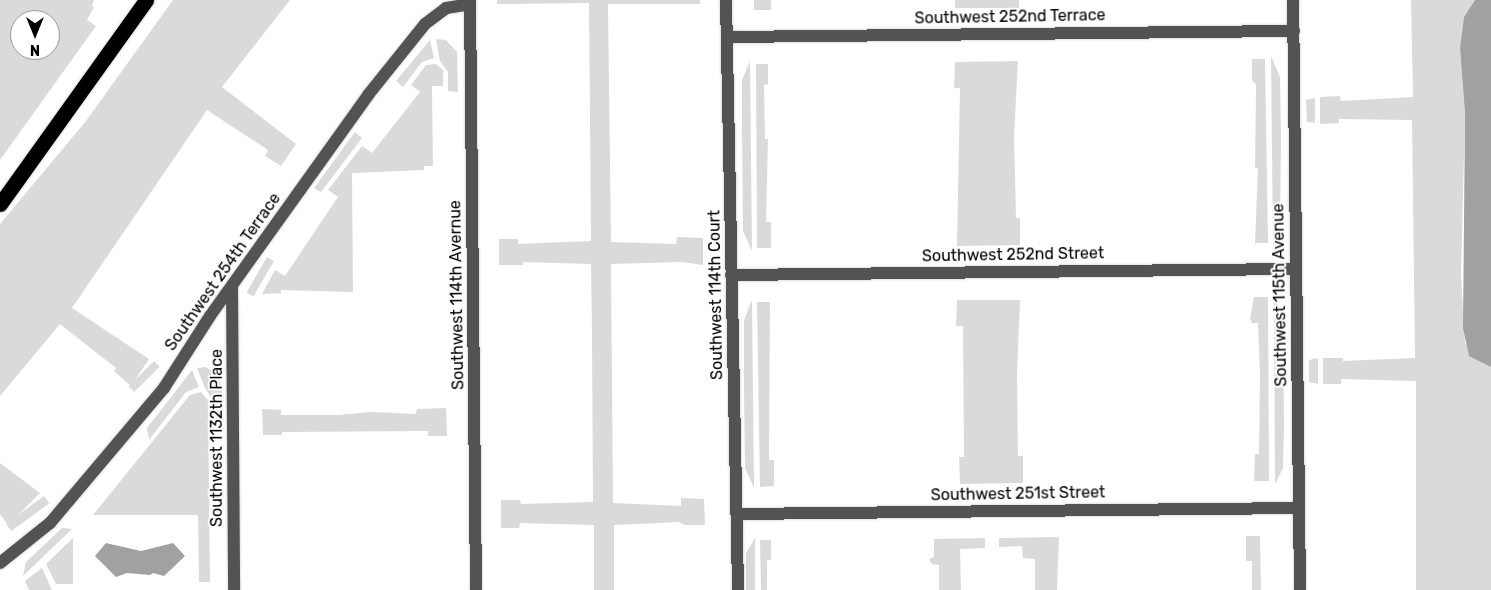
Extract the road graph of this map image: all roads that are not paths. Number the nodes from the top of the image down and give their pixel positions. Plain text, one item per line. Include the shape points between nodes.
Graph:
1 (146, 0) edge
2 (726, 0) edge
3 (1293, 0) edge
4 (470, 2) edge
5 (1294, 31) junction
6 (727, 36) junction
7 (0, 204) edge
8 (1296, 269) junction
9 (731, 275) junction
10 (232, 286) junction
11 (1299, 508) junction
12 (737, 514) junction
13 (0, 563) edge
14 (234, 590) edge
15 (476, 590) edge
16 (738, 590) edge
17 (1300, 590) edge

1 - 7 highway
2 - 6 street, Southwest 114th Court
3 - 5 street, Southwest 115th Avenue
4 - 10 street, Southwest 254th Terrace via 446,8 424,24 377,83
4 - 15 street, Southwest 114th Avernue
5 - 6 street, Southwest 252nd Terrace
5 - 8 street, Southwest 115th Avenue
6 - 9 street, Southwest 114th Court
8 - 9 street, Southwest 252nd Street
8 - 11 street, Southwest 115th Avenue
9 - 12 street, Southwest 114th Court
10 - 13 street, Southwest 254th Terrace via 158,395 50,523
10 - 14 street, Southwest 1132th Place
11 - 12 street, Southwest 251st Street
11 - 17 street, Southwest 115th Avenue
12 - 16 street, Southwest 114th Court

